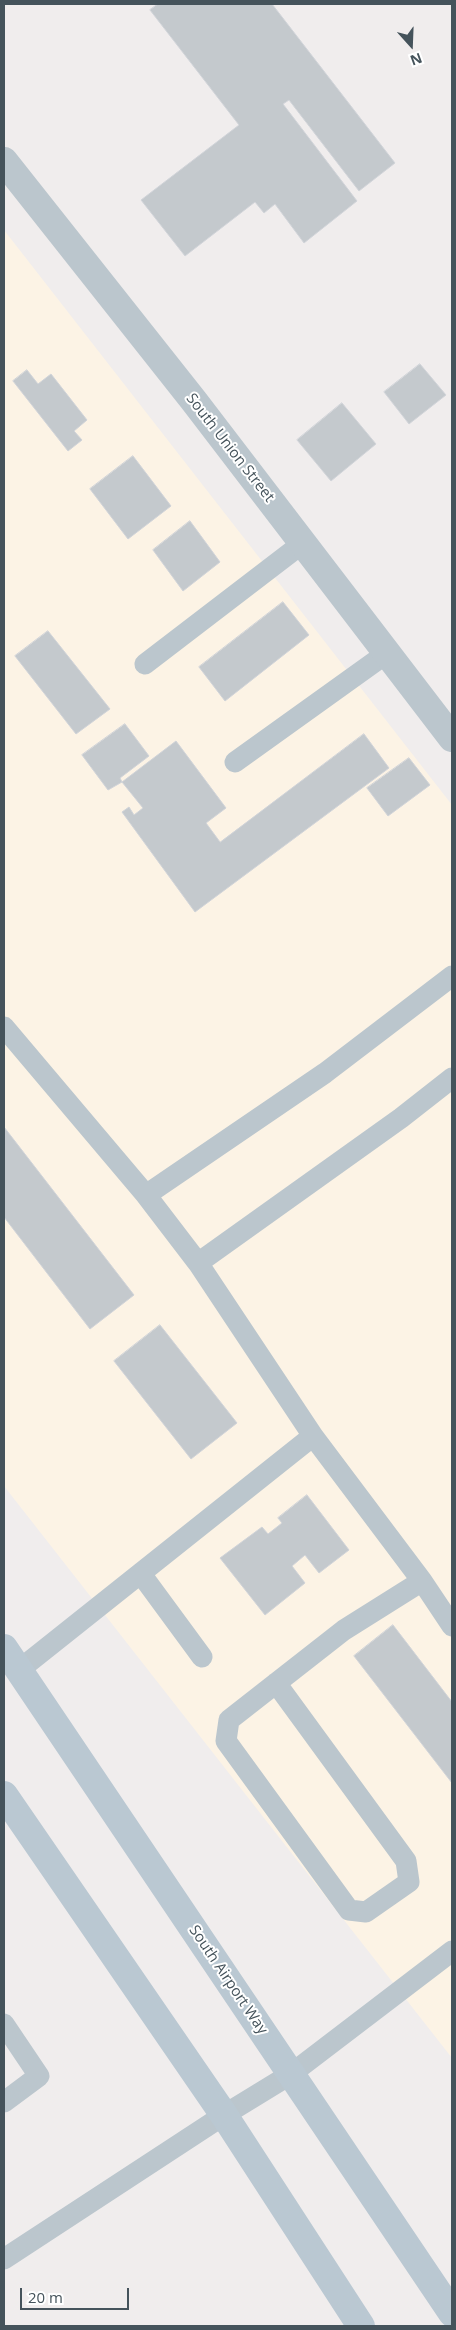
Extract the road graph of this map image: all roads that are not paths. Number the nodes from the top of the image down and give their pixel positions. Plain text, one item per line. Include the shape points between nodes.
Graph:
1 (4, 161) edge
2 (303, 543) junction
3 (387, 653) junction
4 (145, 664) dead end
5 (452, 738) edge
6 (235, 762) dead end
7 (452, 976) edge
8 (4, 1027) edge
9 (452, 1078) edge
10 (146, 1195) junction
11 (198, 1263) junction
12 (313, 1436) junction
13 (141, 1574) junction
14 (422, 1580) junction
15 (452, 1626) edge
16 (4, 1648) edge
17 (202, 1657) dead end
18 (19, 1670) junction
19 (276, 1683) junction
20 (4, 1796) edge
21 (452, 1950) edge
22 (4, 2024) edge
23 (292, 2074) junction
24 (4, 2102) edge
25 (224, 2115) junction
26 (4, 2260) edge
27 (452, 2313) edge
28 (361, 2326) edge

1 - 2 street, South Union Street
2 - 3 street, South Union Street
2 - 4 lane
3 - 5 street, South Union Street
3 - 6 lane
7 - 10 lane via 325,1073
8 - 10 lane
9 - 11 lane
10 - 11 lane
11 - 12 lane
12 - 13 lane
12 - 14 lane
13 - 17 lane
13 - 18 lane
14 - 15 lane
14 - 19 lane via 344,1630
16 - 18 main road, South Airport Way
18 - 23 main road, South Airport Way
19 - 19 lane via 229,1720 226,1741 349,1910 366,1912 409,1882 406,1862
20 - 25 main road
21 - 23 lane
22 - 24 lane via 39,2076
23 - 25 lane
23 - 27 main road, South Airport Way
25 - 26 lane
25 - 28 main road

